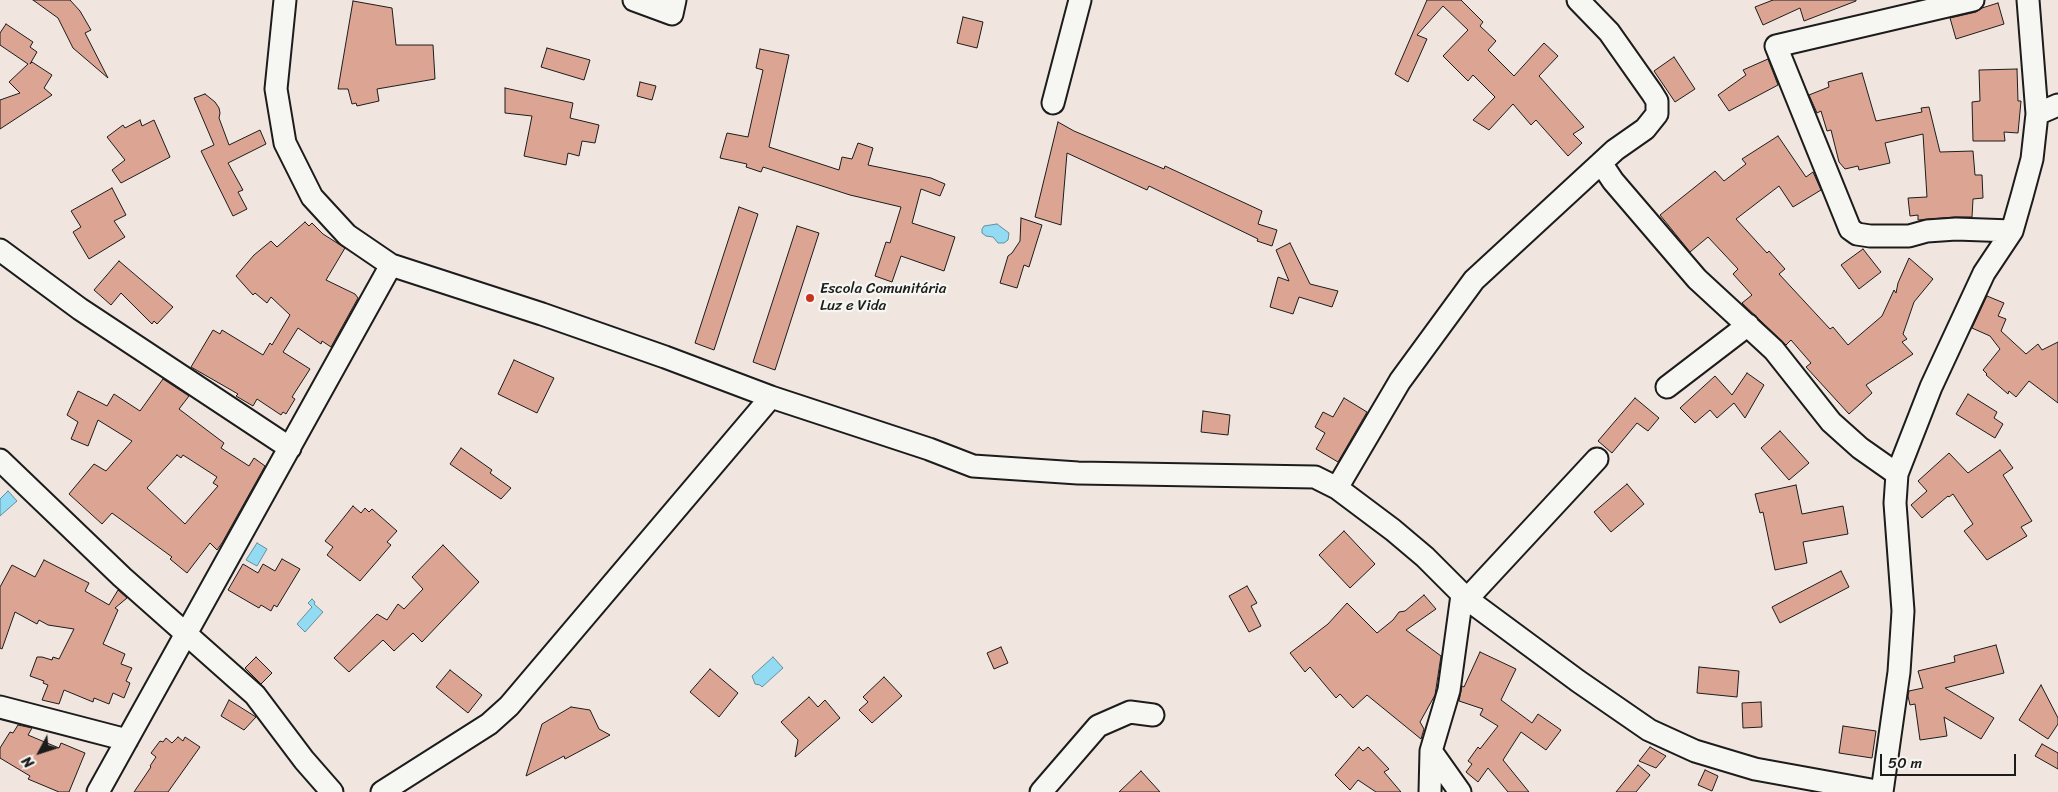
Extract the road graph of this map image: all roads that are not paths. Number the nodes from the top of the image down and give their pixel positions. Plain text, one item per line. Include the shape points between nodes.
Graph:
1 (284, 0) edge
2 (634, 0) edge
3 (675, 0) edge
4 (1080, 0) edge
5 (1578, 0) edge
6 (1973, 0) edge
7 (2028, 0) edge
8 (1053, 103) dead end
9 (2058, 105) edge
10 (2037, 114) junction
11 (1601, 164) junction
12 (2012, 231) junction
13 (0, 250) edge
14 (391, 265) junction
15 (1748, 325) junction
16 (1667, 387) dead end
17 (771, 397) junction
18 (290, 448) junction
19 (1597, 459) dead end
20 (0, 460) edge
21 (1897, 474) junction
22 (1337, 488) junction
23 (1465, 597) junction
24 (186, 635) junction
25 (0, 707) edge
26 (1152, 715) dead end
27 (127, 740) junction
28 (1431, 751) junction
29 (98, 792) edge
30 (332, 792) edge
31 (382, 792) edge
32 (1040, 792) edge
33 (1430, 792) edge
34 (1460, 792) edge
35 (1882, 792) edge

1 - 14 street via 276,89 285,143 312,198 347,235
2 - 3 street via 672,14
4 - 8 street
5 - 11 street via 1609,32 1657,102 1657,114 1645,129
6 - 12 street via 1776,46 1850,230 1870,236 1909,236 1956,229
7 - 10 street
9 - 10 street
10 - 12 street via 2032,159
11 - 15 street via 1697,279
11 - 22 street via 1474,280 1400,381
12 - 21 street via 1984,273 1931,387
13 - 18 street via 80,309
14 - 17 street via 542,314
14 - 18 street
15 - 16 street
15 - 21 street via 1774,350 1832,422 1860,448
17 - 22 street via 973,466 1078,473 1315,478
17 - 31 street via 508,706 488,724
18 - 24 street
19 - 23 street
20 - 24 street
21 - 35 street via 1903,611 1899,672
22 - 23 street via 1425,557
23 - 28 street via 1449,690
23 - 35 street via 1657,733 1695,751 1755,769
24 - 27 street
24 - 30 street via 255,695
25 - 27 street
26 - 32 street via 1130,712 1098,726
27 - 29 street
28 - 33 street
28 - 34 street

